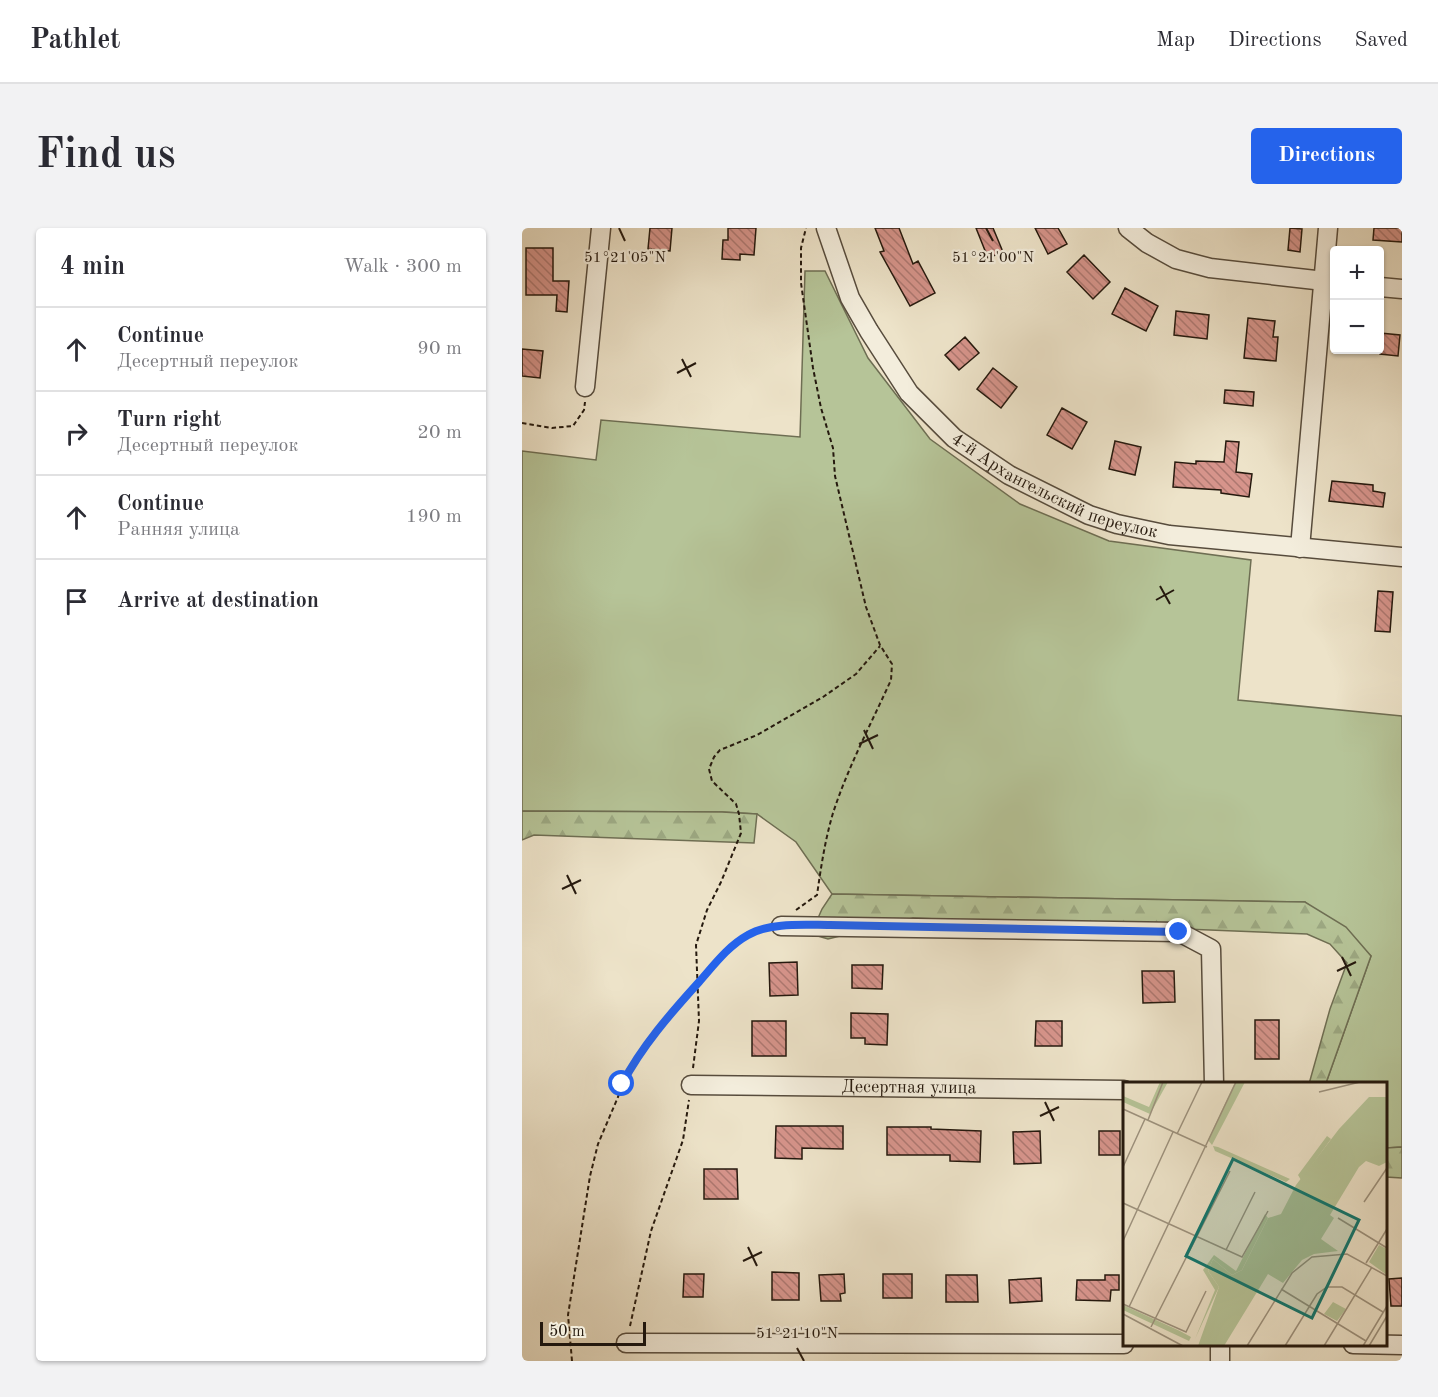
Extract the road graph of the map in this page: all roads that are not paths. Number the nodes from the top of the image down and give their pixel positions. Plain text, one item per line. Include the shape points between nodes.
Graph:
1 (601, 228) edge
2 (826, 228) edge
3 (1128, 228) edge
4 (1328, 228) edge
5 (1329, 282) edge
6 (1384, 287) edge
7 (1402, 289) edge
8 (585, 387) road end
9 (1300, 548) junction
10 (1402, 557) edge
11 (781, 926) road end
12 (1214, 1082) edge
13 (692, 1085) road end
14 (1123, 1090) edge
15 (626, 1343) road end
16 (1123, 1344) edge
17 (1387, 1345) edge
18 (1402, 1345) edge

1 - 8 street
2 - 9 street, 4-й Архангельский переулок via 850,298 868,331 909,393 954,438 1019,480 1089,515 1117,524 1169,535
3 - 5 street via 1176,259 1210,268
4 - 5 street
5 - 9 street
6 - 7 street
9 - 10 street, 4-й Архангельский переулок
11 - 12 street via 1179,932 1211,949
13 - 14 street, Десертная улица
15 - 16 street
17 - 18 street

